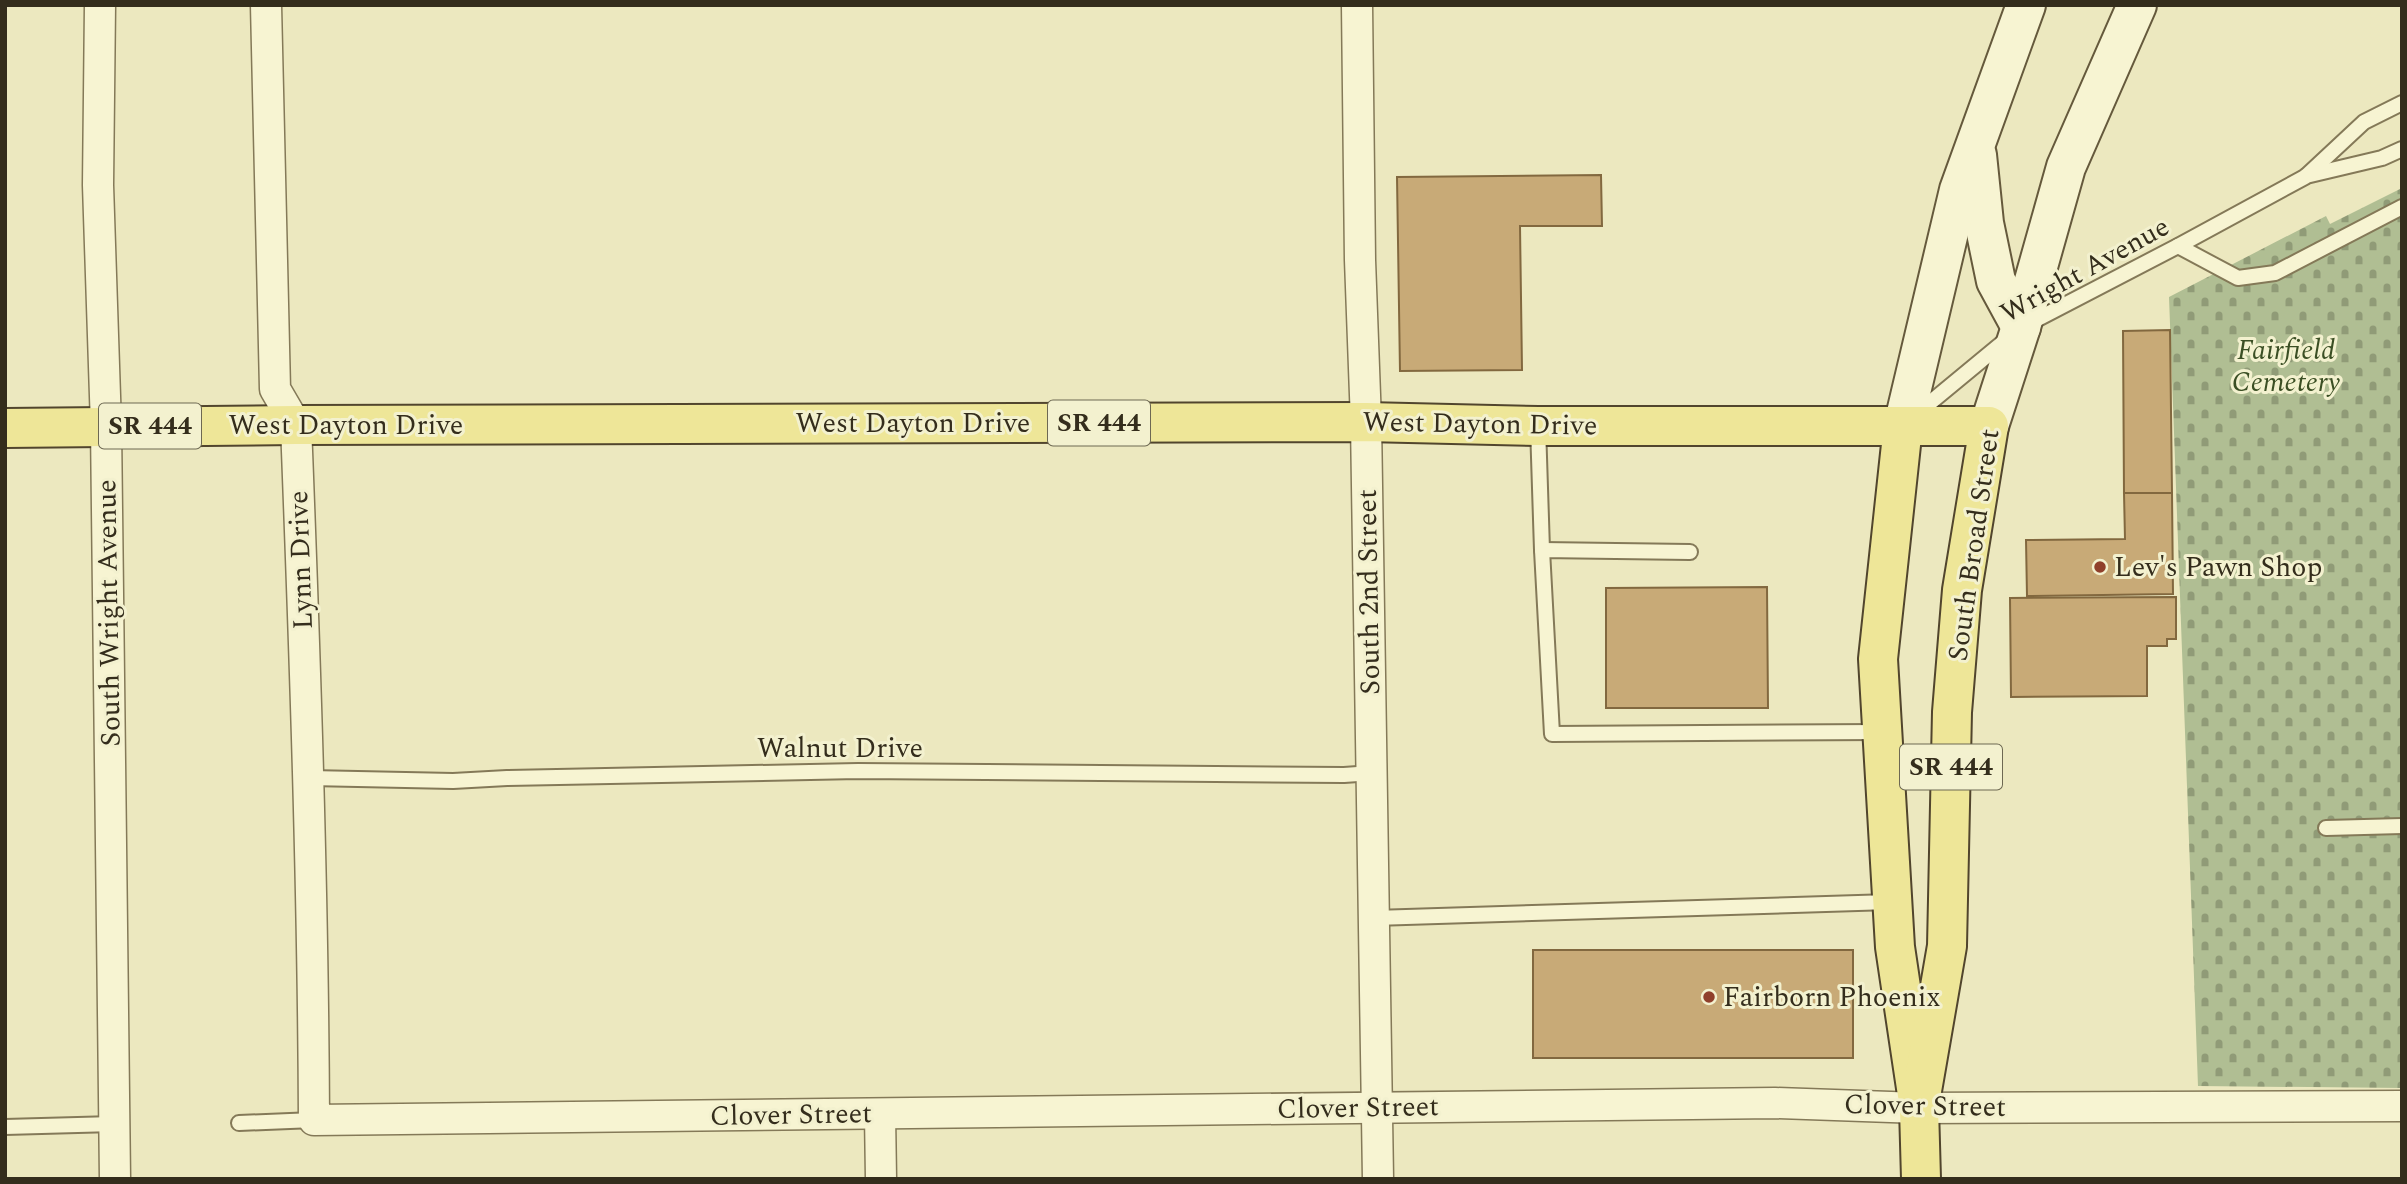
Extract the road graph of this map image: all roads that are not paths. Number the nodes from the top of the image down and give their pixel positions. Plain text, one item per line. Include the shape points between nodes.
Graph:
1 (100, 5) edge
2 (266, 5) edge
3 (1357, 5) edge
4 (2026, 5) edge
5 (2137, 5) edge
6 (2402, 103) edge
7 (1976, 142) junction
8 (2402, 149) edge
9 (2305, 177) junction
10 (2402, 207) edge
11 (2178, 246) junction
12 (2021, 327) junction
13 (1366, 422) junction
14 (296, 425) junction
15 (106, 426) junction
16 (1538, 426) junction
17 (1903, 426) junction
18 (1989, 426) junction
19 (5, 428) edge
20 (1542, 550) junction
21 (1690, 552) dead end
22 (1882, 732) junction
23 (1372, 773) junction
24 (310, 778) junction
25 (2402, 826) edge
26 (2326, 828) dead end
27 (1892, 902) junction
28 (1374, 918) junction
29 (1377, 1107) junction
30 (2402, 1107) edge
31 (1919, 1108) junction
32 (880, 1114) junction
33 (314, 1120) junction
34 (239, 1123) dead end
35 (114, 1124) junction
36 (5, 1127) edge
37 (115, 1179) edge
38 (881, 1179) edge
39 (1378, 1179) edge
40 (1921, 1179) edge

1 - 15 street, South Wright Avenue via 98,185
2 - 14 street, Lynn Drive via 275,388
3 - 13 street, South 2nd Street
4 - 7 street, South Broad Street
5 - 12 street, South Broad Street via 2066,167
6 - 9 lane, Wright Avenue via 2364,122
7 - 12 street via 1984,223 1996,281
7 - 17 street, South Broad Street via 1959,190
8 - 9 lane, Wright Avenue
9 - 11 lane, Wright Avenue
10 - 11 lane via 2275,273 2238,278
11 - 12 lane, Wright Avenue
12 - 17 lane, Wright Avenue
12 - 18 street, South Broad Street
13 - 14 main road, West Dayton Drive / SR 444
13 - 16 main road, West Dayton Drive / SR 444
13 - 23 street, South 2nd Street
14 - 15 main road, West Dayton Drive / SR 444
14 - 24 street, Lynn Drive
15 - 19 main road, West Dayton Drive / SR 444
15 - 35 street, South Wright Avenue
16 - 17 main road, West Dayton Drive / SR 444
16 - 20 lane
17 - 18 main road, West Dayton Drive / SR 444
17 - 22 main road, South Broad Street / SR 444 via 1878,659
18 - 31 main road, South Broad Street / SR 444 via 1962,590 1952,712 1947,946
20 - 21 lane
20 - 22 lane via 1552,734
22 - 27 main road, South Broad Street / SR 444
23 - 24 lane, Walnut Drive via 858,771 453,781
23 - 28 street, South 2nd Street
24 - 33 street, Lynn Drive
25 - 26 lane
27 - 28 lane
27 - 31 main road, South Broad Street / SR 444
28 - 29 street, South 2nd Street
29 - 31 street, Clover Street via 1774,1103
29 - 32 street, Clover Street
29 - 39 street, South 2nd Street
30 - 31 street, Clover Street
31 - 40 main road, South Broad Street / SR 444
32 - 33 street, Clover Street
32 - 38 street
33 - 34 lane
35 - 36 lane
35 - 37 street, South Wright Avenue

